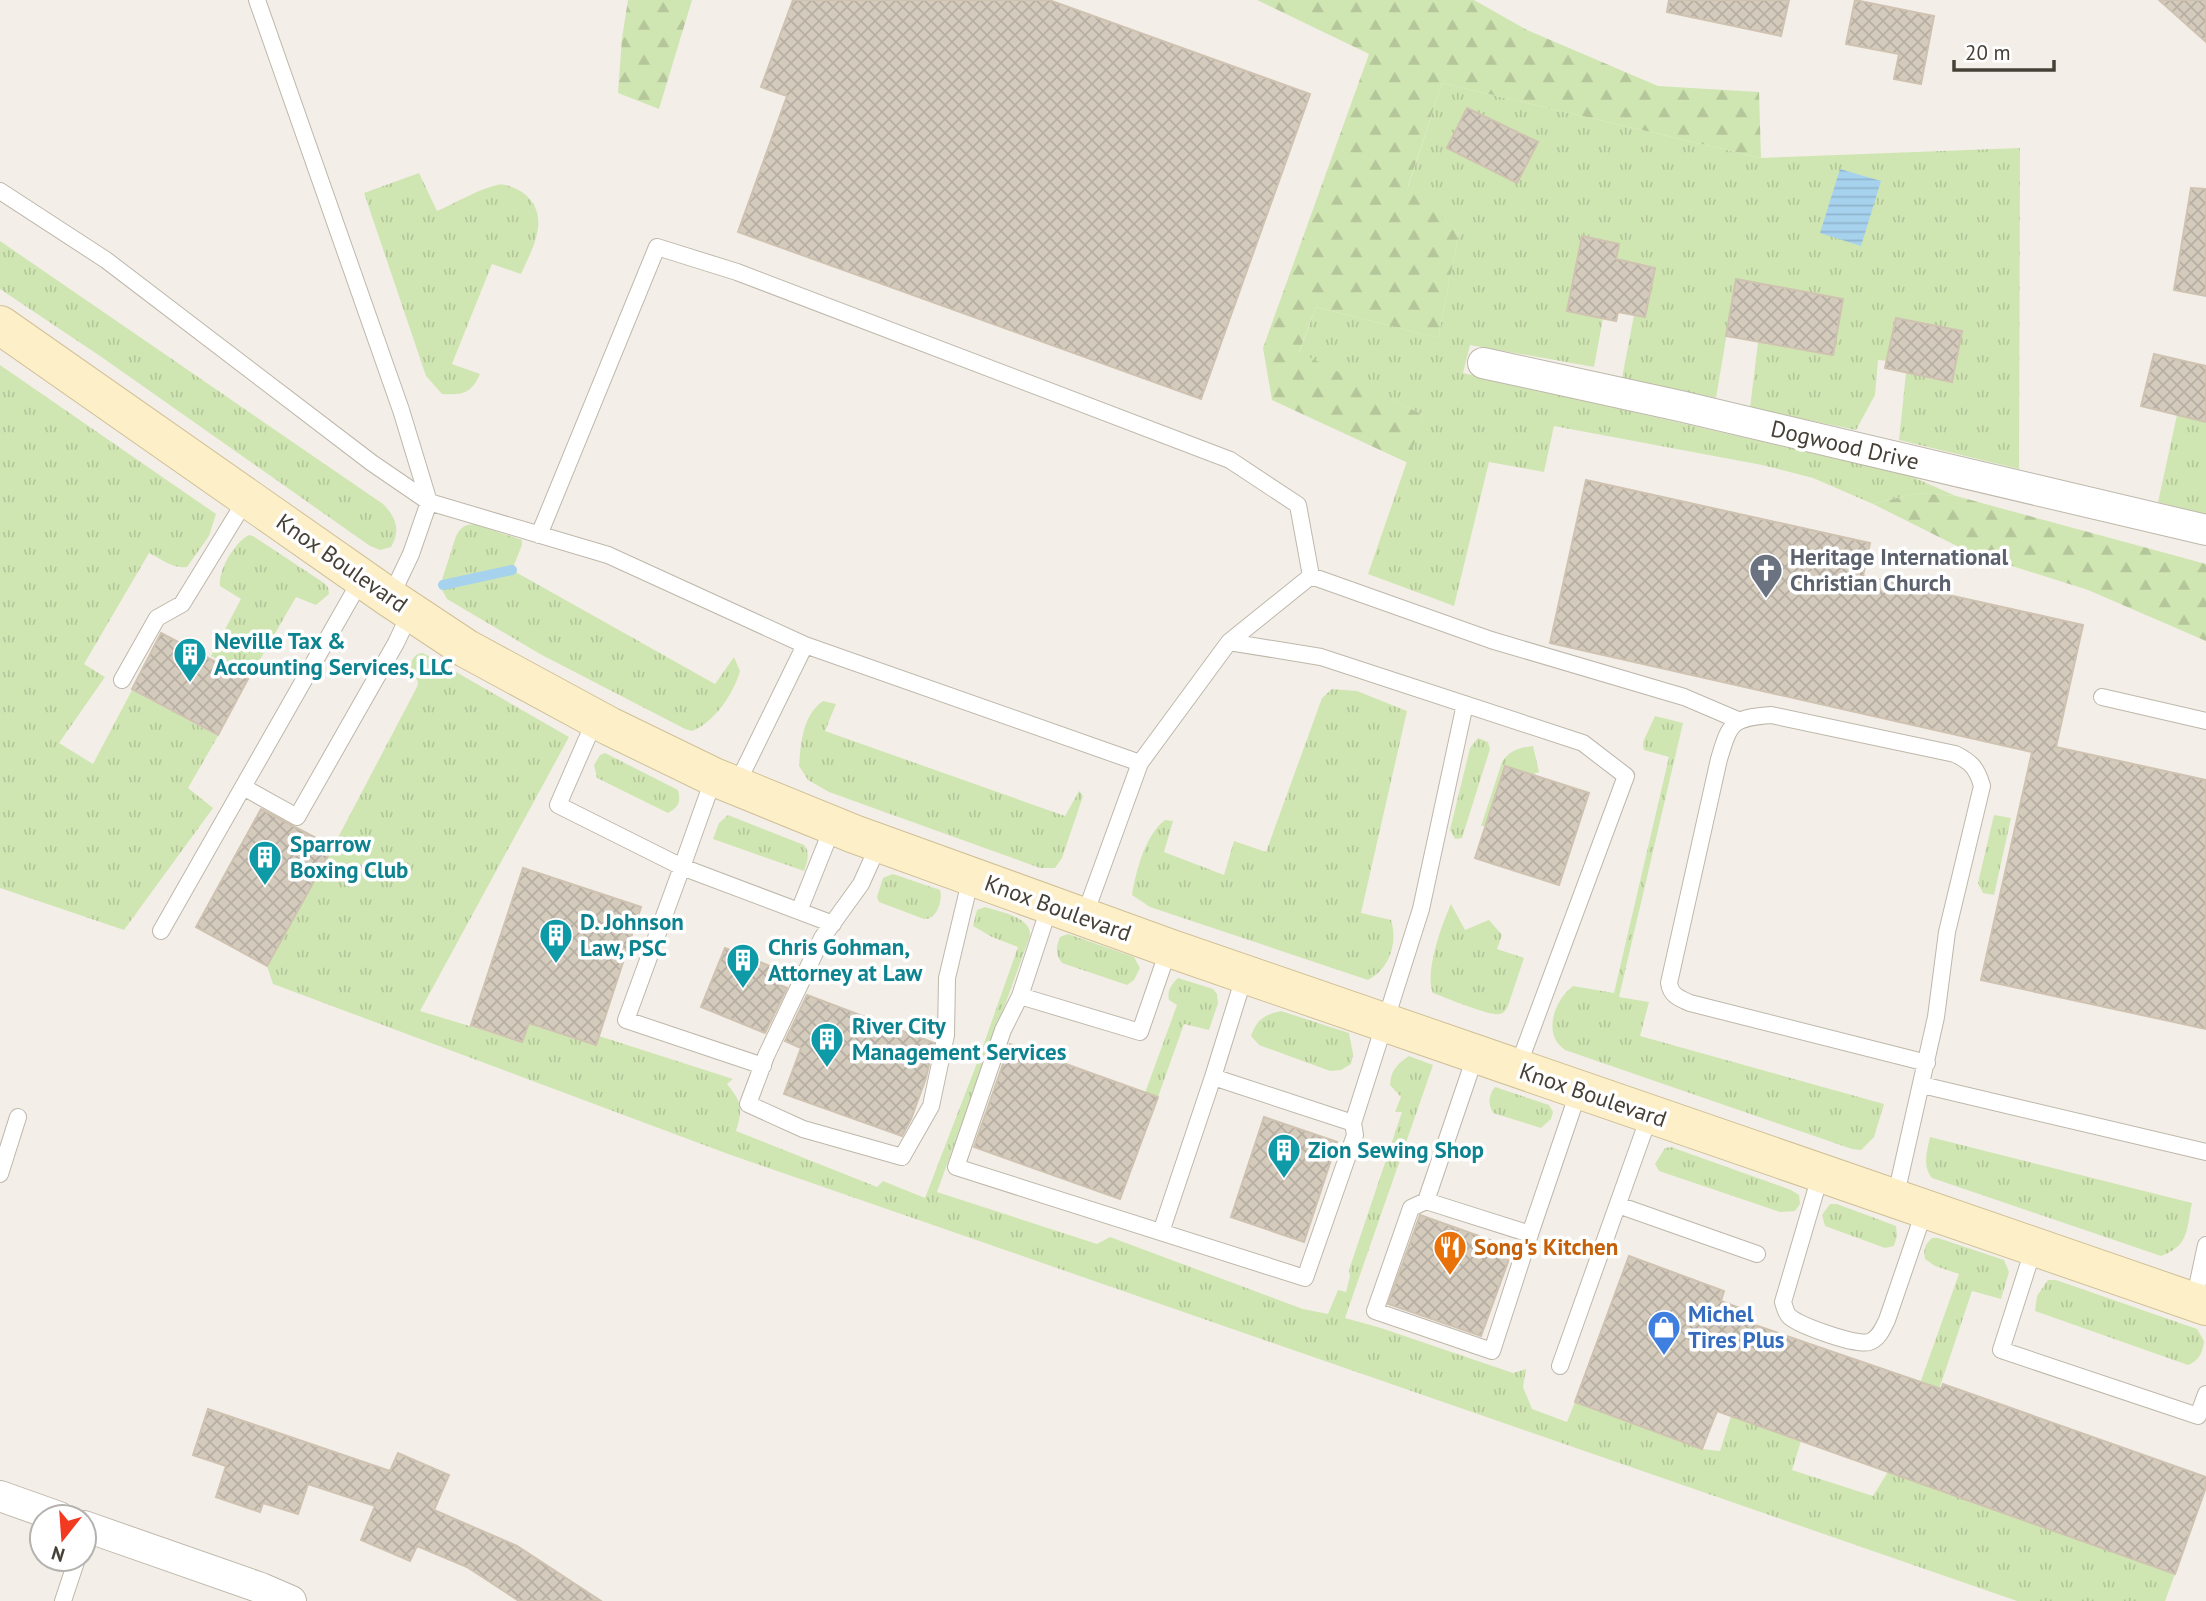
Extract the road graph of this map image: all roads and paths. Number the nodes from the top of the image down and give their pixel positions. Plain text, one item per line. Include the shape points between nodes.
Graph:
1 (257, 0) edge
2 (0, 191) edge
3 (0, 325) edge
4 (1483, 363) dead end
5 (247, 498) junction
6 (429, 502) junction
7 (2206, 530) edge
8 (539, 535) junction
9 (1311, 576) junction
10 (388, 596) junction
11 (1229, 642) junction
12 (805, 645) junction
13 (121, 680) dead end
14 (2102, 697) dead end
15 (1465, 704) junction
16 (596, 718) junction
17 (1738, 720) junction
18 (2206, 721) edge
19 (1140, 763) junction
20 (725, 781) junction
21 (243, 787) junction
22 (833, 826) junction
23 (879, 844) junction
24 (682, 867) junction
25 (971, 877) junction
26 (799, 911) junction
27 (1067, 911) junction
28 (833, 924) junction
29 (161, 930) dead end
30 (1169, 948) junction
31 (1245, 974) junction
32 (1020, 996) junction
33 (1387, 1023) junction
34 (1476, 1054) junction
35 (1927, 1063) junction
36 (763, 1066) junction
37 (1517, 1069) junction
38 (1213, 1077) junction
39 (1922, 1085) junction
40 (1579, 1090) junction
41 (1650, 1114) junction
42 (18, 1117) dead end
43 (1353, 1123) junction
44 (2206, 1152) edge
45 (1821, 1173) junction
46 (0, 1174) edge
47 (1426, 1200) junction
48 (1910, 1204) junction
49 (1618, 1205) junction
50 (1161, 1232) junction
51 (1530, 1234) junction
52 (2206, 1245) edge
53 (2034, 1247) junction
54 (1757, 1254) dead end
55 (2200, 1303) edge
56 (1560, 1366) dead end
57 (2206, 1394) edge
58 (0, 1496) edge
59 (28, 1506) edge
60 (98, 1535) edge
61 (72, 1573) edge
62 (63, 1601) edge
63 (291, 1601) edge

1 - 6 lane
2 - 6 lane via 106,260
3 - 5 main road, Knox Boulevard
4 - 7 street, Dogwood Drive
5 - 10 main road, Knox Boulevard
5 - 13 lane via 182,604 157,618
6 - 8 lane
6 - 10 lane via 411,554
8 - 9 lane via 657,247 737,272 1230,460 1298,505
8 - 12 lane via 608,555
9 - 11 lane
9 - 17 lane via 1491,640 1684,697
10 - 16 main road, Knox Boulevard via 467,649
10 - 21 lane
10 - 21 lane via 396,643 297,817
11 - 15 lane via 1321,657
11 - 19 lane
12 - 19 lane
12 - 20 lane
14 - 18 lane
15 - 33 lane via 1421,909
15 - 37 lane via 1583,743 1626,776
16 - 20 main road, Knox Boulevard
16 - 24 lane via 558,805
17 - 35 lane via 1771,715 1955,754 1978,771 1982,786 1947,932
17 - 35 lane via 1728,730 1719,759 1671,991 1690,1003
19 - 27 lane
20 - 22 main road, Knox Boulevard
20 - 24 lane
21 - 29 lane
22 - 23 main road, Knox Boulevard
22 - 26 lane
23 - 25 main road, Knox Boulevard
23 - 28 lane via 862,884
24 - 26 lane
24 - 36 lane via 626,1020
25 - 27 main road, Knox Boulevard
25 - 36 lane via 947,978 946,1035 931,1106 902,1157 803,1129 748,1104
26 - 28 lane
27 - 30 main road, Knox Boulevard
27 - 32 lane
28 - 36 lane via 822,938
30 - 31 main road, Knox Boulevard
30 - 32 lane via 1140,1032
31 - 33 main road, Knox Boulevard
31 - 38 lane
32 - 50 lane via 1003,1030 957,1167
33 - 34 main road, Knox Boulevard
33 - 43 lane
34 - 37 main road, Knox Boulevard
34 - 47 lane
35 - 39 lane
37 - 40 main road, Knox Boulevard
38 - 43 lane
38 - 50 lane
39 - 44 lane
39 - 48 lane
40 - 41 main road, Knox Boulevard
40 - 51 lane
41 - 45 main road, Knox Boulevard
41 - 49 lane
42 - 46 lane
43 - 50 lane via 1355,1135 1305,1278
45 - 48 main road, Knox Boulevard
45 - 48 lane via 1783,1303 1787,1315 1800,1323 1852,1341 1869,1342 1879,1334 1887,1320
47 - 51 lane
47 - 51 lane via 1411,1208 1375,1311 1492,1351
48 - 53 main road, Knox Boulevard
49 - 54 lane
49 - 56 lane
52 - 55 lane
53 - 55 main road, Knox Boulevard
53 - 57 lane via 2001,1350 2199,1416
58 - 59 street
60 - 63 street
61 - 62 lane

